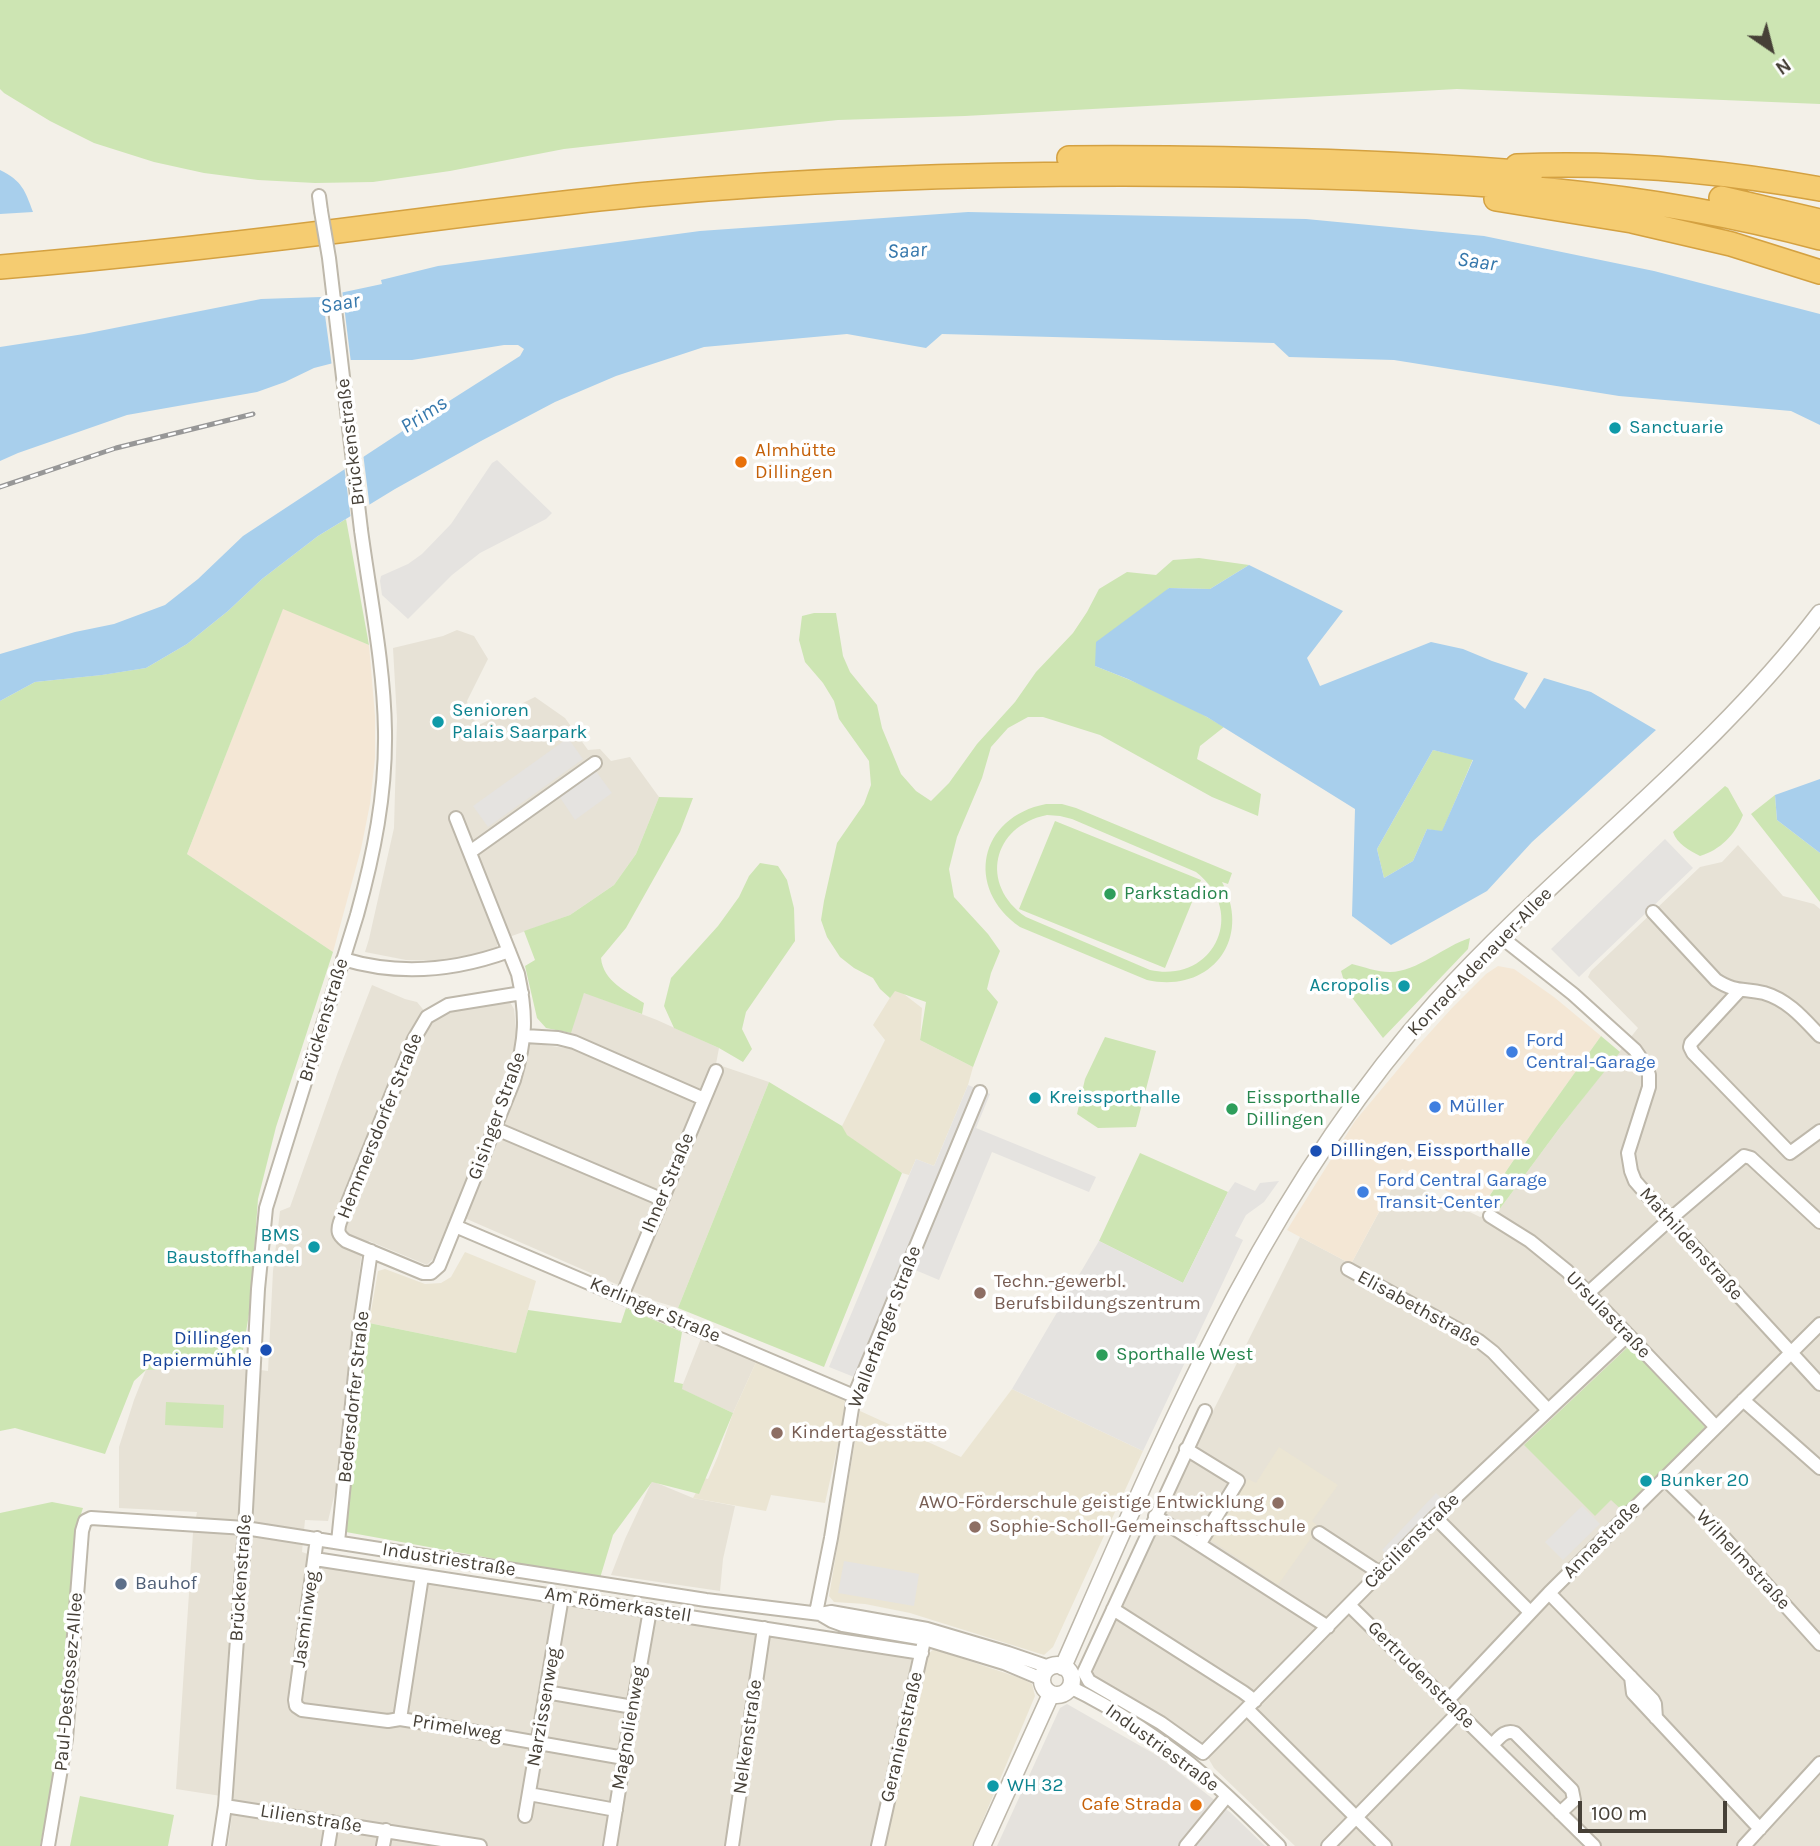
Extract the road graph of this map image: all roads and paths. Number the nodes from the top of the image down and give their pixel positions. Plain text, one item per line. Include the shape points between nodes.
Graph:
1 (1472, 168) junction
2 (1402, 180) junction
3 (1820, 189) edge
4 (319, 196) dead end
5 (1820, 221) edge
6 (1820, 239) edge
7 (0, 254) edge
8 (0, 267) edge
9 (1820, 272) edge
10 (1820, 613) edge
11 (596, 763) dead end
12 (456, 818) dead end
13 (470, 852) junction
14 (1653, 912) dead end
15 (1501, 937) junction
16 (509, 951) junction
17 (343, 959) junction
18 (1739, 991) junction
19 (522, 993) junction
20 (525, 1035) junction
21 (1820, 1036) edge
22 (716, 1071) dead end
23 (980, 1092) dead end
24 (704, 1099) junction
25 (494, 1128) junction
26 (1820, 1131) edge
27 (661, 1199) junction
28 (1490, 1216) dead end
29 (1669, 1220) junction
30 (1820, 1222) edge
31 (455, 1226) junction
32 (371, 1251) junction
33 (1348, 1269) dead end
34 (431, 1273) joint
35 (1588, 1293) junction
36 (622, 1296) junction
37 (1820, 1324) edge
38 (1628, 1335) junction
39 (1791, 1353) junction
40 (1820, 1384) edge
41 (854, 1396) junction
42 (1743, 1400) junction
43 (1205, 1410) dead end
44 (1548, 1410) junction
45 (1716, 1426) junction
46 (1186, 1449) junction
47 (1820, 1468) edge
48 (1664, 1478) junction
49 (1156, 1516) junction
50 (1435, 1517) junction
51 (88, 1519) joint
52 (245, 1528) junction
53 (1319, 1533) dead end
54 (317, 1538) junction
55 (338, 1542) junction
56 (1200, 1543) junction
57 (315, 1559) junction
58 (1380, 1573) junction
59 (422, 1576) junction
60 (1549, 1593) junction
61 (562, 1597) junction
62 (1349, 1605) junction
63 (1113, 1609) junction
64 (650, 1610) junction
65 (1530, 1612) junction
66 (818, 1614) junction
67 (1328, 1627) junction
68 (764, 1628) junction
69 (926, 1634) junction
70 (1820, 1644) edge
71 (922, 1653) junction
72 (1051, 1671) junction
73 (1070, 1686) junction
74 (546, 1692) junction
75 (1051, 1694) junction
76 (295, 1700) joint
77 (1447, 1700) junction
78 (1251, 1705) junction
79 (633, 1707) junction
80 (1459, 1712) junction
81 (400, 1720) junction
82 (537, 1742) junction
83 (1492, 1745) junction
84 (624, 1758) junction
85 (1820, 1763) edge
86 (529, 1794) junction
87 (1227, 1796) junction
88 (225, 1805) junction
89 (615, 1810) junction
90 (1560, 1813) junction
91 (525, 1816) dead end
92 (1356, 1818) junction
93 (332, 1822) junction
94 (1760, 1829) junction
95 (386, 1830) junction
96 (436, 1843) edge
97 (48, 1846) edge
98 (219, 1846) edge
99 (328, 1846) edge
100 (383, 1846) edge
101 (480, 1846) edge
102 (610, 1846) edge
103 (732, 1846) edge
104 (878, 1846) edge
105 (982, 1846) edge
106 (1186, 1846) edge
107 (1279, 1846) edge
108 (1328, 1846) edge
109 (1385, 1846) edge
110 (1594, 1846) edge
111 (1744, 1846) edge

1 - 3 highway via 1542,165 1683,171
1 - 5 highway via 1660,187
1 - 7 highway via 1176,157 788,169 557,190
2 - 6 highway via 1622,198 1728,215
2 - 8 highway via 1041,173 776,184 556,203
2 - 9 highway via 1632,220
4 - 17 street, Brückenstraße, bridge via 385,730 380,816
10 - 15 street, Konrad-Adenauer-Allee via 1710,739
11 - 13 street
12 - 13 street, Gisinger Straße
13 - 16 street, Gisinger Straße
14 - 18 street via 1716,980
15 - 29 street, Mathildenstraße via 1591,1009 1646,1066 1649,1087 1628,1162 1635,1181
15 - 72 street, Konrad-Adenauer-Allee via 1420,1022 1346,1116 1295,1191 1193,1380
16 - 17 street via 444,969 374,967
16 - 19 street, Gisinger Straße
17 - 52 street, Brückenstraße via 266,1208
18 - 21 street via 1775,997 1800,1014
18 - 26 street via 1691,1043 1693,1053 1790,1153
19 - 20 street, Gisinger Straße
19 - 32 street, Hemmersdorfer Straße via 448,1005 422,1025 338,1230 346,1241
20 - 24 street via 574,1042
20 - 25 street, Gisinger Straße via 514,1080
22 - 24 street, Ihner Straße
23 - 41 street, Wallerfanger Straße
24 - 27 street, Ihner Straße
25 - 27 street
25 - 31 street, Gisinger Straße
27 - 36 street, Ihner Straße
28 - 35 street, Ursulastraße via 1541,1249
29 - 30 street via 1744,1156
29 - 35 street
29 - 39 street, Mathildenstraße
31 - 34 street, Gisinger Straße via 439,1266
31 - 36 street, Kerlinger Straße
32 - 34 street, Hemmersdorfer Straße
32 - 55 street, Bedersdorfer Straße
33 - 44 street, Elisabethstraße via 1479,1341
35 - 38 street, Ursulastraße
36 - 41 street, Kerlinger Straße
37 - 39 street, Annastraße
38 - 44 street, Cäcilienstraße
38 - 45 street, Ursulastraße
39 - 40 street, Mathildenstraße
39 - 42 street, Annastraße
41 - 66 street, Wallerfanger Straße
42 - 45 street, Annastraße
42 - 47 street
43 - 46 street
44 - 50 street, Cäcilienstraße
45 - 48 street, Annastraße
46 - 49 street
46 - 56 street via 1238,1481
48 - 60 street, Annastraße
48 - 70 street, Wilhelmstraße
49 - 56 street
49 - 63 street
50 - 58 street, Cäcilienstraße
50 - 65 street
51 - 52 street, Industriestraße
51 - 97 street, Paul-Desfossez-Allee via 82,1531 66,1739
52 - 54 street, Industriestraße
52 - 88 street, Brückenstraße
53 - 58 street
54 - 55 street, Industriestraße
54 - 57 street, Jasminweg
55 - 66 street, Industriestraße
56 - 67 street
57 - 59 street, Am Römerkastell
57 - 76 street, Jasminweg
58 - 62 street, Cäcilienstraße
59 - 61 street, Am Römerkastell
59 - 81 street
60 - 65 street, Annastraße
60 - 94 street via 1631,1677 1633,1693
61 - 64 street, Am Römerkastell
61 - 74 street, Narzissenweg
62 - 67 street, Cäcilienstraße
62 - 77 street, Gertrudenstraße
63 - 78 street via 1243,1692
63 - 78 street, Cäcilienstraße via 1084,1669 1089,1681 1203,1753
64 - 68 street, Am Römerkastell
64 - 79 street, Magnolienweg
65 - 77 street, Annastraße
66 - 69 street, Industriestraße via 843,1625
67 - 78 street, Cäcilienstraße
68 - 71 street, Am Römerkastell
68 - 103 street, Nelkenstraße
69 - 71 street, Geranienstraße
69 - 72 street, Industriestraße via 1008,1653
71 - 104 street, Geranienstraße
72 - 73 street via 1067,1669
72 - 75 street via 1044,1688
73 - 75 street via 1065,1693
73 - 87 street, Industriestraße via 1154,1738
74 - 79 street
74 - 82 street, Narzissenweg
75 - 105 street
76 - 81 street, Primelweg via 302,1710
77 - 80 street, Gertrudenstraße
78 - 92 street
79 - 84 street, Magnolienweg
80 - 83 street, Gertrudenstraße
80 - 92 street
81 - 82 street, Primelweg
82 - 84 street, Primelweg
82 - 86 street, Narzissenweg
83 - 90 street, Gertrudenstraße
83 - 90 street, Gertrudenstraße via 1505,1732 1515,1733 1572,1790 1574,1800
84 - 89 street, Magnolienweg
85 - 94 street
86 - 89 street
86 - 91 street, Narzissenweg
87 - 106 street
87 - 107 street, Industriestraße
88 - 93 street, Lilienstraße
88 - 98 street, Brückenstraße
89 - 102 street, Magnolienweg
90 - 110 street, Gertrudenstraße
92 - 108 street
92 - 109 street
93 - 95 street, Lilienstraße
93 - 99 street
94 - 111 street
95 - 96 street, Lilienstraße
95 - 100 street
96 - 101 street, Lilienstraße

